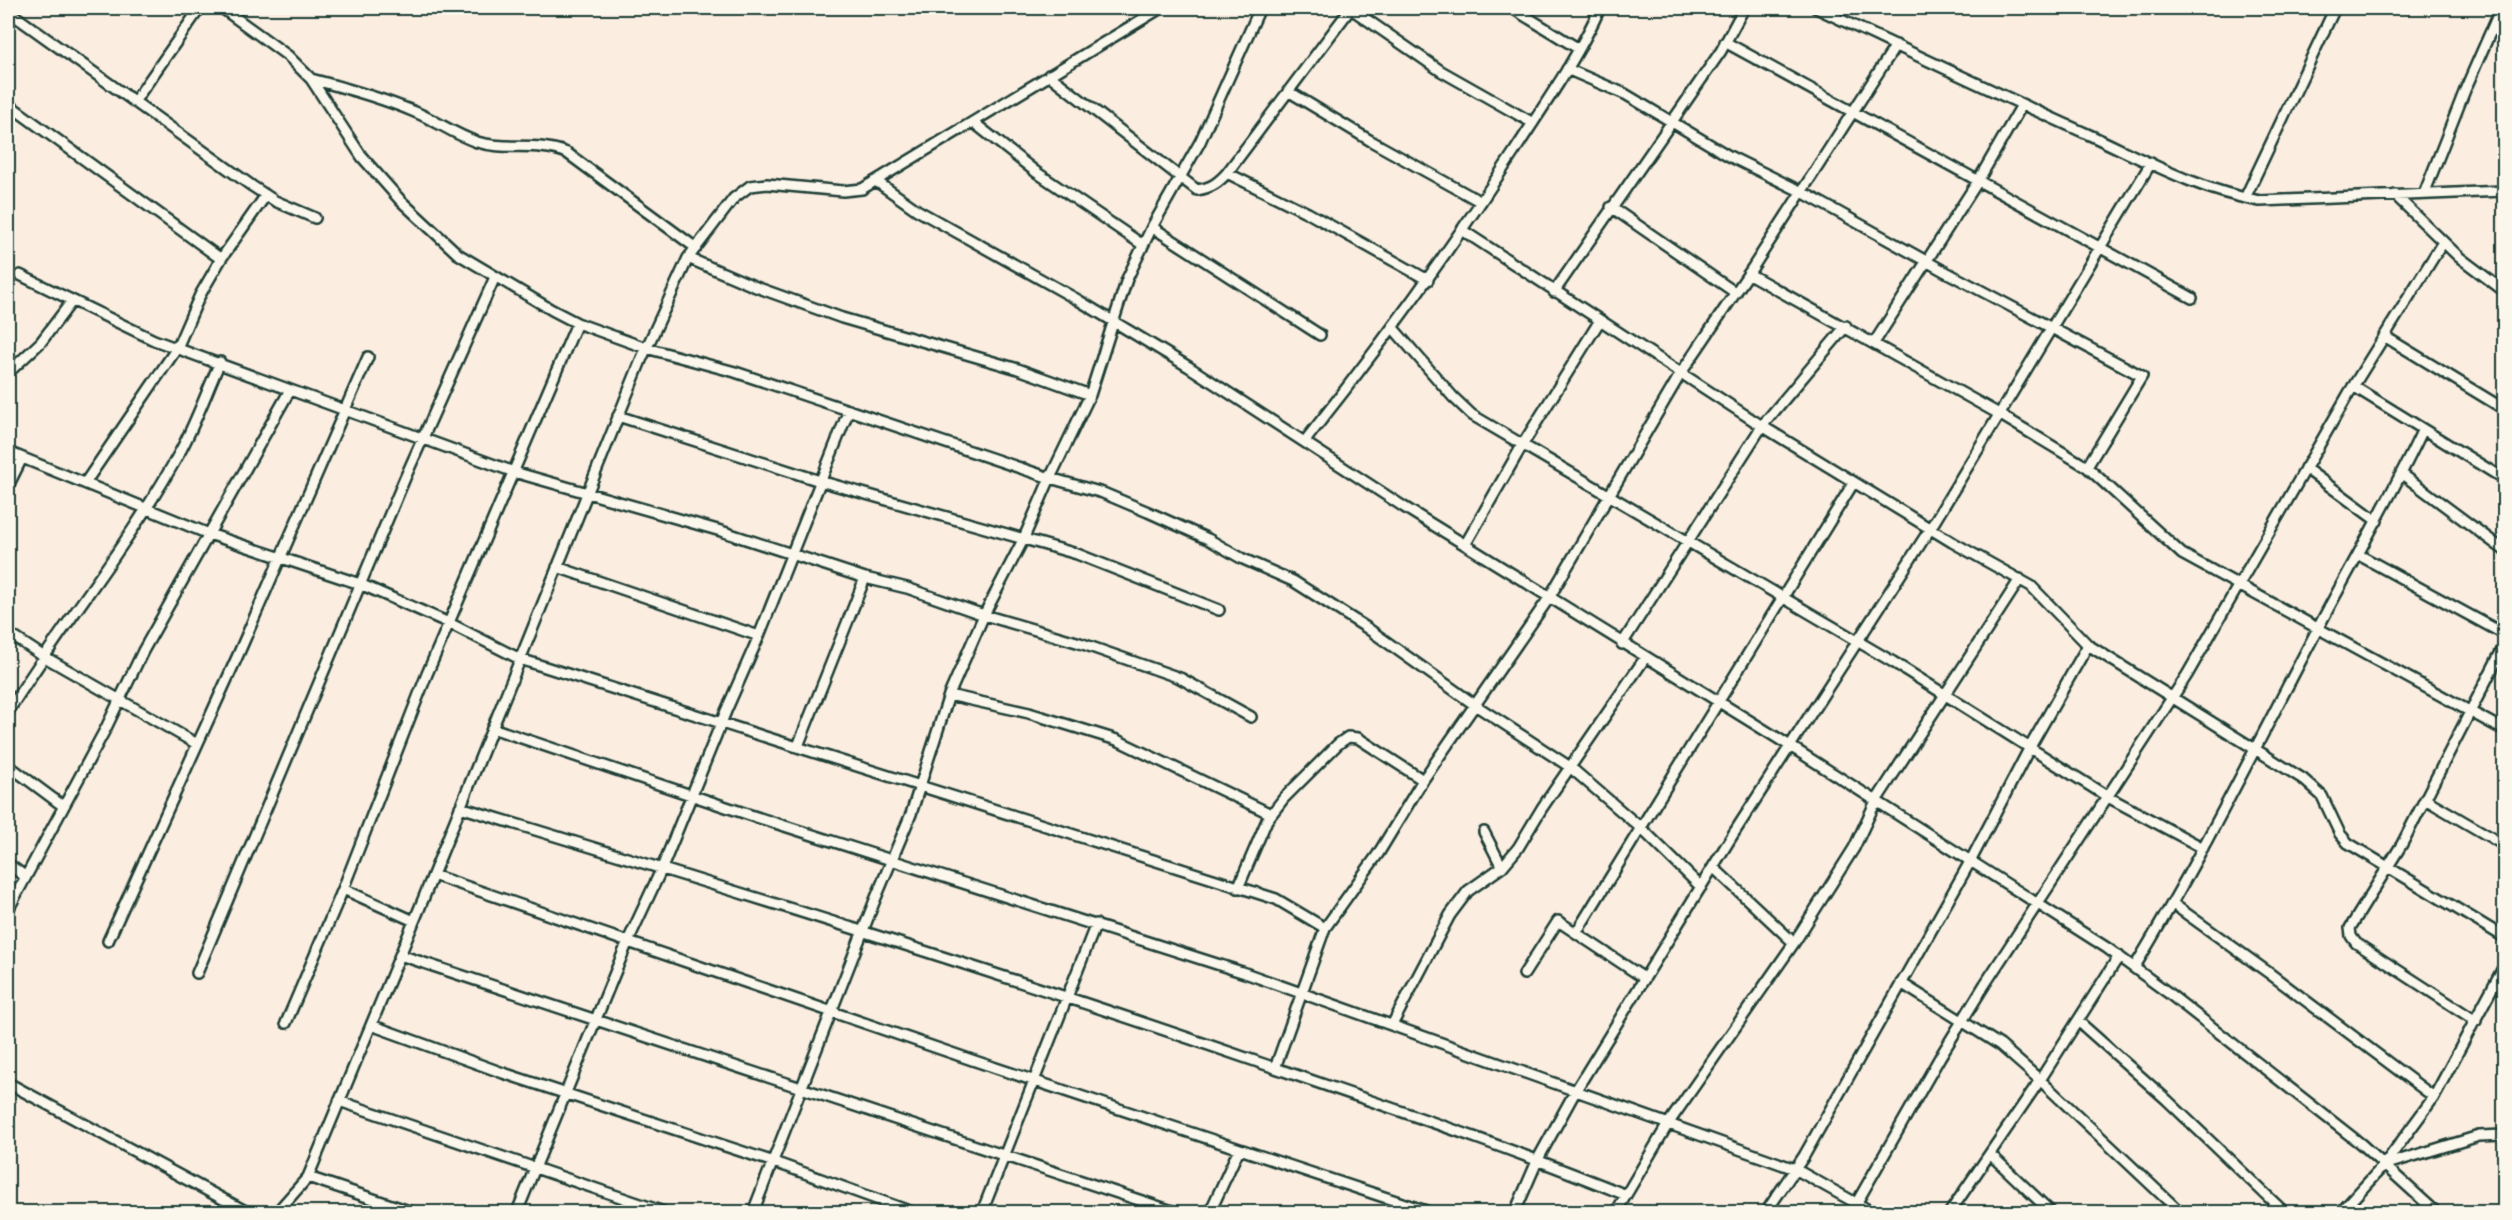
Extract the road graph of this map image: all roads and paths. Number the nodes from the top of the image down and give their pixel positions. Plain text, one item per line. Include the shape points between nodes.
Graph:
1 (200, 8) edge
2 (222, 8) edge
3 (1161, 8) edge
4 (1260, 8) edge
5 (1351, 8) edge
6 (1512, 8) edge
7 (1600, 8) edge
8 (1744, 8) edge
9 (1816, 8) edge
10 (2335, 8) edge
11 (2502, 8) edge
12 (8, 11) edge
13 (1725, 42) junction
14 (1896, 45) junction
15 (1579, 49) junction
16 (1567, 69) junction
17 (1049, 75) junction
18 (311, 79) junction
19 (1288, 91) junction
20 (134, 102) junction
21 (8, 104) edge
22 (2022, 105) junction
23 (1854, 112) junction
24 (973, 122) junction
25 (1671, 122) junction
26 (1533, 123) junction
27 (2151, 163) junction
28 (1227, 173) junction
29 (1180, 177) junction
30 (876, 181) junction
31 (1978, 181) junction
32 (2505, 191) edge
33 (1802, 192) junction
34 (2424, 194) junction
35 (266, 195) junction
36 (2395, 195) junction
37 (2245, 198) junction
38 (1481, 201) junction
39 (1611, 207) junction
40 (315, 218) dead end
41 (1152, 227) junction
42 (1462, 230) junction
43 (2443, 242) junction
44 (1143, 245) junction
45 (696, 248) junction
46 (2100, 248) junction
47 (688, 258) junction
48 (221, 259) junction
49 (1926, 262) junction
50 (1749, 274) junction
51 (20, 275) dead end
52 (495, 277) junction
53 (1428, 280) junction
54 (2505, 291) edge
55 (1554, 292) junction
56 (1736, 293) junction
57 (2192, 298) dead end
58 (72, 301) junction
59 (1114, 322) junction
60 (1599, 322) junction
61 (577, 323) junction
62 (1846, 326) junction
63 (1393, 328) junction
64 (2052, 328) junction
65 (1320, 335) dead end
66 (2384, 336) junction
67 (1874, 343) junction
68 (177, 348) junction
69 (646, 348) junction
70 (368, 357) dead end
71 (220, 362) junction
72 (8, 373) edge
73 (1681, 373) junction
74 (2354, 386) junction
75 (290, 390) junction
76 (1090, 395) junction
77 (345, 408) junction
78 (2505, 409) edge
79 (849, 410) junction
80 (1999, 414) junction
81 (618, 416) junction
82 (1762, 426) junction
83 (2423, 429) junction
84 (423, 438) junction
85 (1305, 441) junction
86 (1523, 444) junction
87 (8, 452) edge
88 (22, 458) junction
89 (2087, 467) junction
90 (2306, 468) junction
91 (514, 472) junction
92 (2402, 474) junction
93 (1050, 478) junction
94 (2505, 479) edge
95 (820, 481) junction
96 (1854, 482) junction
97 (85, 483) junction
98 (8, 486) edge
99 (587, 493) junction
100 (1609, 496) junction
101 (146, 507) junction
102 (2377, 521) junction
103 (1930, 529) junction
104 (209, 534) junction
105 (1023, 540) junction
106 (1689, 542) junction
107 (1465, 545) junction
108 (2505, 550) edge
109 (792, 554) junction
110 (2359, 555) junction
111 (281, 556) junction
112 (557, 567) junction
113 (865, 578) junction
114 (2020, 579) junction
115 (360, 584) junction
116 (2238, 585) junction
117 (1550, 598) junction
118 (1785, 598) junction
119 (1219, 610) dead end
120 (984, 615) junction
121 (449, 623) junction
122 (2317, 629) junction
123 (8, 633) edge
124 (2505, 634) edge
125 (759, 636) junction
126 (1857, 640) junction
127 (1622, 644) junction
128 (2088, 645) junction
129 (2505, 646) edge
130 (43, 656) junction
131 (1645, 658) junction
132 (520, 659) junction
133 (1945, 694) junction
134 (949, 695) junction
135 (2172, 698) junction
136 (118, 699) junction
137 (1718, 702) junction
138 (1475, 705) junction
139 (8, 712) edge
140 (2470, 712) junction
141 (1251, 717) dead end
142 (721, 722) junction
143 (492, 728) junction
144 (2505, 730) edge
145 (197, 744) junction
146 (798, 746) junction
147 (1790, 746) junction
148 (2030, 747) junction
149 (2255, 749) junction
150 (8, 765) edge
151 (1570, 767) junction
152 (1423, 780) junction
153 (920, 788) junction
154 (692, 795) junction
155 (2108, 796) junction
156 (2425, 799) junction
157 (1876, 801) junction
158 (63, 806) junction
159 (460, 807) junction
160 (1271, 814) junction
161 (1642, 829) junction
162 (1484, 832) dead end
163 (2505, 845) edge
164 (2202, 848) junction
165 (1971, 860) junction
166 (892, 861) junction
167 (8, 864) edge
168 (1502, 867) junction
169 (1713, 867) junction
170 (662, 868) junction
171 (2388, 868) junction
172 (433, 875) junction
173 (26, 877) junction
174 (1701, 887) junction
175 (1238, 888) junction
176 (343, 889) junction
177 (2038, 903) junction
178 (2173, 904) junction
179 (8, 910) edge
180 (414, 921) junction
181 (1096, 924) junction
182 (1325, 928) junction
183 (864, 930) junction
184 (1576, 933) junction
185 (2505, 937) edge
186 (108, 941) dead end
187 (628, 941) junction
188 (1794, 943) junction
189 (400, 956) junction
190 (2119, 956) junction
191 (2505, 966) edge
192 (2134, 968) junction
193 (197, 974) dead end
194 (1524, 974) dead end
195 (1644, 978) junction
196 (1901, 983) junction
197 (1301, 993) junction
198 (1065, 996) junction
199 (833, 1012) junction
200 (596, 1020) junction
201 (1963, 1020) junction
202 (2078, 1021) junction
203 (2476, 1021) junction
204 (286, 1023) dead end
205 (371, 1025) junction
206 (1392, 1025) junction
207 (1275, 1068) junction
208 (2040, 1080) junction
209 (1035, 1081) junction
210 (8, 1083) edge
211 (803, 1088) junction
212 (1576, 1090) junction
213 (567, 1094) junction
214 (2434, 1097) junction
215 (339, 1101) junction
216 (1668, 1124) junction
217 (2505, 1135) edge
218 (1239, 1149) junction
219 (1990, 1154) junction
220 (1005, 1155) junction
221 (1538, 1159) junction
222 (774, 1161) junction
223 (2384, 1165) junction
224 (534, 1170) junction
225 (1795, 1170) junction
226 (308, 1177) junction
227 (1626, 1195) junction
228 (1856, 1204) junction
229 (1415, 1210) edge
230 (247, 1212) edge
231 (278, 1212) edge
232 (412, 1212) edge
233 (517, 1212) edge
234 (664, 1212) edge
235 (753, 1212) edge
236 (912, 1212) edge
237 (981, 1212) edge
238 (1175, 1212) edge
239 (1210, 1212) edge
240 (1429, 1212) edge
241 (1515, 1212) edge
242 (1616, 1212) edge
243 (1767, 1212) edge
244 (1872, 1212) edge
245 (1950, 1212) edge
246 (2051, 1212) edge
247 (2180, 1212) edge
248 (2284, 1212) edge
249 (2341, 1212) edge
250 (2436, 1212) edge

1 - 20 street
2 - 18 street via 288,56
3 - 17 street
4 - 29 street via 1200,142
5 - 19 street
5 - 26 street via 1441,70
6 - 15 street
7 - 15 street
8 - 13 street
9 - 14 street
10 - 37 street
11 - 34 street
12 - 20 street
13 - 23 street
13 - 25 street
14 - 22 street
14 - 23 street
15 - 16 street
16 - 25 street via 1624,94
16 - 26 street
17 - 24 street
17 - 29 street
18 - 45 street via 416,112 479,143 552,147 567,153
18 - 52 street via 362,157 401,201 458,254
19 - 28 street
19 - 38 street
20 - 35 street
21 - 48 street
22 - 27 street
22 - 31 street
23 - 31 street
23 - 33 street
24 - 30 street
24 - 44 street via 1036,172
25 - 33 street
25 - 39 street
26 - 38 street
27 - 37 street via 2195,183
27 - 46 street
28 - 29 street via 1208,189 1197,190
28 - 53 street
29 - 41 street
30 - 45 street via 862,189 843,191 750,186 734,198
30 - 59 street via 917,210
31 - 46 street
31 - 49 street
32 - 34 street
33 - 49 street
33 - 50 street
34 - 36 street
35 - 40 street
35 - 48 street
36 - 37 street via 2260,201
36 - 43 street
38 - 42 street
39 - 55 street
39 - 56 street
41 - 44 street
41 - 65 street
42 - 53 street
42 - 55 street
43 - 54 street
43 - 66 street
44 - 59 street
45 - 47 street
46 - 57 street
46 - 64 street
47 - 69 street
47 - 76 street via 843,318
48 - 68 street
49 - 64 street
49 - 67 street
50 - 56 street
50 - 62 street
51 - 58 street
52 - 61 street
52 - 84 street
53 - 63 street
55 - 60 street
56 - 73 street
58 - 68 street
58 - 72 street via 40,342
59 - 76 street
59 - 85 street
60 - 73 street
60 - 86 street
61 - 69 street
61 - 91 street
62 - 67 street
62 - 82 street
63 - 85 street
63 - 86 street via 1472,415
64 - 80 street
64 - 89 street via 2142,376
66 - 74 street
66 - 78 street
67 - 80 street
68 - 71 street
68 - 97 street
69 - 79 street via 735,372
69 - 81 street
70 - 77 street
71 - 75 street
71 - 101 street via 181,449
73 - 82 street
73 - 100 street
74 - 83 street
74 - 90 street
75 - 77 street
75 - 104 street
76 - 93 street
77 - 84 street
77 - 111 street
79 - 93 street
79 - 95 street
80 - 89 street
80 - 103 street
81 - 95 street
81 - 99 street
82 - 96 street
82 - 106 street
83 - 92 street
83 - 94 street
84 - 91 street
84 - 115 street
85 - 107 street
86 - 100 street
86 - 107 street
87 - 88 street
88 - 97 street
88 - 98 street
89 - 116 street via 2182,554
90 - 102 street
90 - 116 street
91 - 99 street
91 - 121 street
92 - 102 street
92 - 108 street
93 - 105 street
93 - 138 street via 1103,493 1148,512 1293,581
95 - 105 street
95 - 109 street
96 - 103 street
96 - 118 street
97 - 101 street
99 - 109 street
99 - 112 street
100 - 106 street
100 - 117 street
101 - 104 street
101 - 130 street
102 - 110 street
103 - 114 street
103 - 126 street
104 - 111 street
104 - 136 street
105 - 119 street via 1077,554
105 - 120 street
106 - 118 street
106 - 127 street
107 - 117 street
109 - 113 street
109 - 125 street
110 - 122 street
110 - 124 street
111 - 115 street
111 - 145 street
112 - 125 street
112 - 132 street
113 - 120 street
113 - 146 street
114 - 128 street via 2058,611
114 - 133 street
115 - 121 street
115 - 193 street
116 - 122 street
116 - 135 street
117 - 127 street
117 - 138 street
118 - 126 street
118 - 137 street
120 - 134 street
120 - 141 street via 1180,678
121 - 132 street
121 - 176 street
122 - 140 street
122 - 149 street
123 - 130 street
125 - 142 street
126 - 133 street
126 - 147 street
127 - 131 street
128 - 135 street
128 - 148 street
129 - 140 street
130 - 136 street
130 - 139 street
131 - 137 street
131 - 151 street
132 - 142 street
132 - 143 street
133 - 148 street
133 - 157 street
134 - 153 street
134 - 160 street via 1029,713 1117,740
135 - 149 street
135 - 155 street
136 - 145 street
136 - 158 street
137 - 147 street
137 - 161 street
138 - 151 street
138 - 152 street
140 - 144 street
140 - 156 street
142 - 146 street
142 - 154 street
143 - 154 street
143 - 159 street
145 - 186 street
146 - 153 street
147 - 157 street
147 - 169 street
148 - 155 street
148 - 165 street
149 - 164 street
149 - 171 street via 2322,796 2348,843
150 - 158 street
151 - 161 street
151 - 168 street
152 - 160 street via 1358,738 1348,737
152 - 182 street via 1378,854
153 - 166 street
153 - 175 street
154 - 166 street
154 - 170 street
155 - 164 street
155 - 177 street
156 - 163 street
156 - 171 street
157 - 165 street
157 - 188 street via 1854,848
158 - 173 street
159 - 170 street
159 - 172 street
160 - 175 street
161 - 174 street
161 - 184 street
162 - 168 street
164 - 178 street
165 - 177 street
165 - 196 street
166 - 181 street
166 - 183 street
167 - 173 street
168 - 206 street via 1468,891 1450,915
169 - 174 street
169 - 188 street
170 - 183 street
170 - 187 street
171 - 185 street
171 - 203 street via 2350,928 2351,936
172 - 180 street
172 - 187 street
173 - 179 street
174 - 195 street
175 - 182 street via 1276,899
176 - 180 street
176 - 204 street
177 - 190 street
177 - 201 street
178 - 192 street
178 - 214 street
180 - 189 street
181 - 197 street
181 - 198 street
182 - 197 street
183 - 198 street
183 - 199 street
184 - 194 street via 1558,921
184 - 195 street
187 - 199 street
187 - 200 street
188 - 216 street
189 - 200 street
189 - 205 street
190 - 192 street
190 - 202 street
191 - 203 street
192 - 223 street via 2278,1077
195 - 212 street
196 - 201 street
196 - 225 street
197 - 206 street
197 - 207 street
198 - 207 street
198 - 209 street
199 - 209 street
199 - 211 street
200 - 211 street
200 - 213 street
201 - 208 street via 2000,1045
201 - 228 street
202 - 208 street
202 - 248 street
203 - 214 street
205 - 213 street
205 - 215 street
206 - 212 street
207 - 221 street
208 - 219 street
208 - 247 street
209 - 218 street
209 - 220 street
210 - 230 street
211 - 220 street
211 - 222 street
212 - 216 street
212 - 221 street
213 - 222 street
213 - 224 street
214 - 223 street
215 - 224 street
215 - 226 street
216 - 225 street
216 - 227 street
217 - 223 street via 2479,1136
218 - 229 street
218 - 239 street
219 - 245 street
219 - 246 street
220 - 237 street
220 - 238 street
221 - 227 street
221 - 241 street
222 - 235 street
222 - 236 street
223 - 249 street
223 - 250 street
224 - 233 street
224 - 234 street
225 - 228 street
225 - 243 street
226 - 231 street
226 - 232 street
227 - 242 street
228 - 244 street
229 - 240 street

